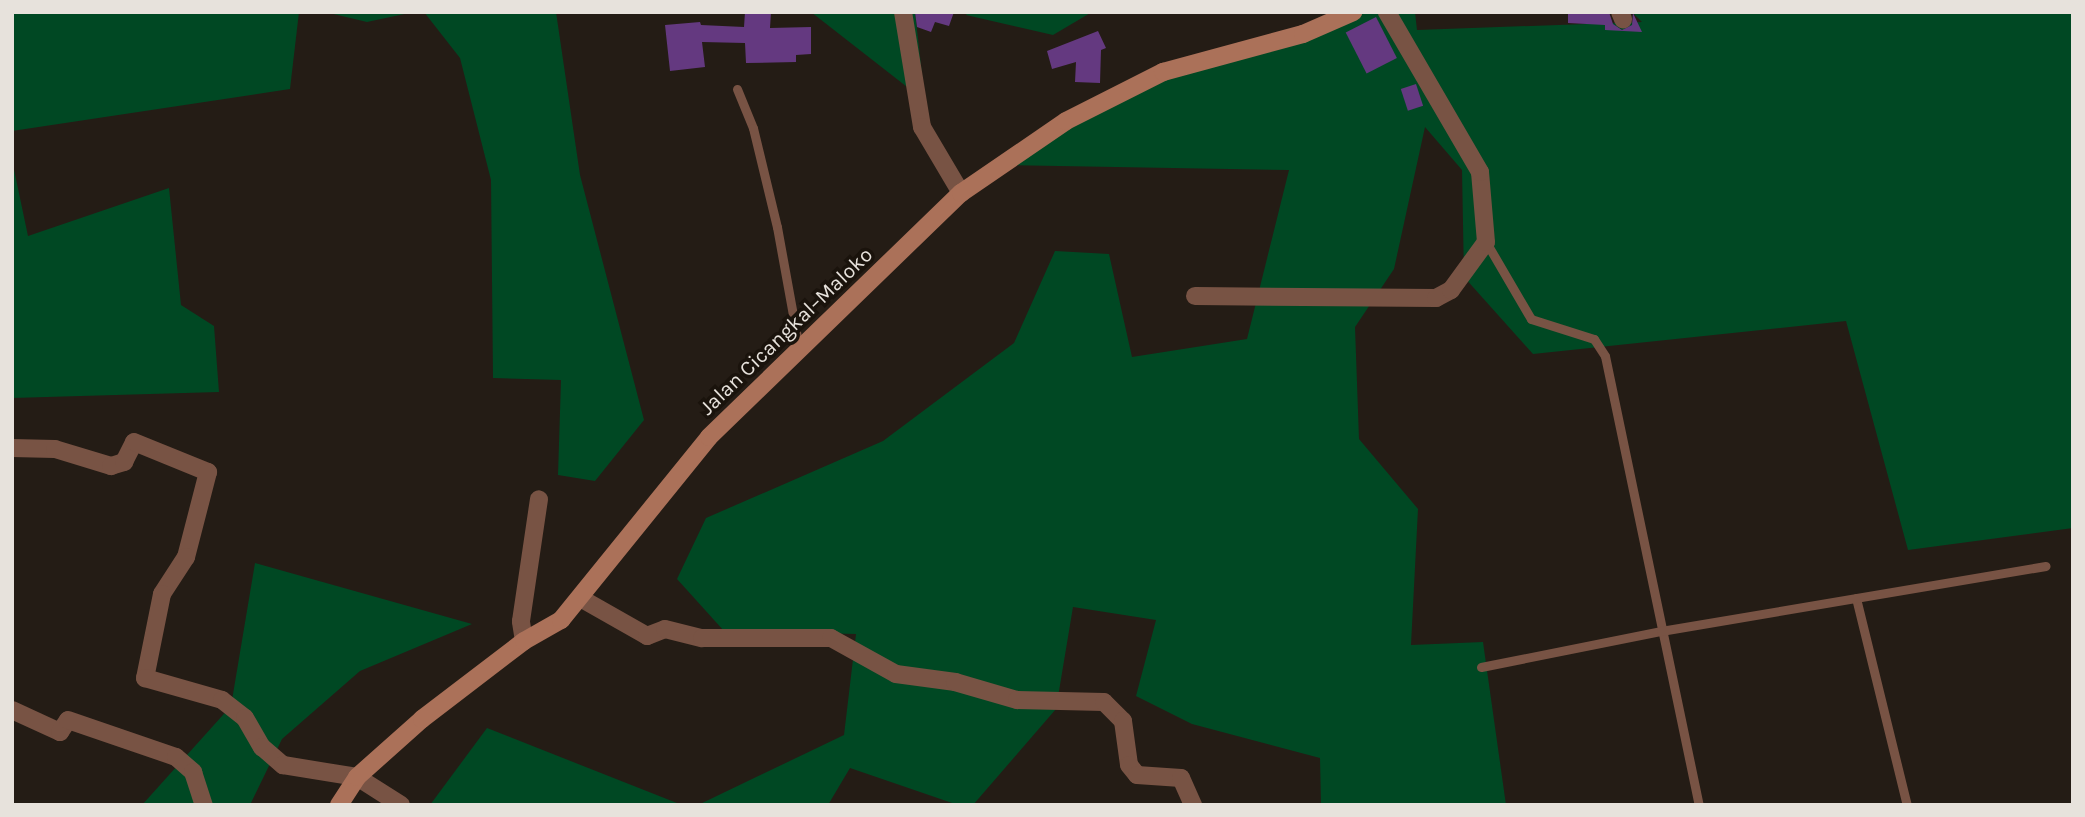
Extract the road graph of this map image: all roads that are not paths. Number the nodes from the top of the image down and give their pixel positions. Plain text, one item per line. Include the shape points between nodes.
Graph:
1 (903, 12) edge
2 (1353, 12) edge
3 (1387, 12) edge
4 (737, 89) dead end
5 (961, 193) junction
6 (1486, 242) junction
7 (1195, 296) dead end
8 (799, 350) junction
9 (12, 448) edge
10 (539, 499) dead end
11 (2046, 566) dead end
12 (1856, 598) junction
13 (582, 599) junction
14 (1661, 631) junction
15 (524, 640) junction
16 (1481, 667) dead end
17 (12, 710) edge
18 (356, 777) junction
19 (204, 805) edge
20 (339, 805) edge
21 (401, 805) edge
22 (1193, 805) edge
23 (1699, 805) edge
24 (1908, 805) edge

1 - 5 street via 922,127
2 - 5 street, Jalan Cicangkal–Maloko via 1303,34 1163,72 1066,121
3 - 6 street via 1480,172
4 - 8 lane via 753,128 777,227
5 - 8 street, Jalan Cicangkal–Maloko
6 - 7 street via 1451,290 1436,298
6 - 14 lane via 1531,319 1594,339 1605,356
8 - 13 street, Jalan Cicangkal–Maloko via 709,437 637,522
9 - 18 street via 55,449 111,466 124,461 134,442 208,472 186,557 162,594 145,678 222,701 245,718 262,747 283,765
10 - 15 street via 521,621
11 - 12 lane
12 - 14 lane
12 - 24 lane
13 - 15 street, Jalan Cicangkal–Maloko via 561,620
13 - 22 street via 647,636 665,629 702,638 831,638 896,674 955,682 1017,700 1104,702 1122,720 1129,765 1137,775 1181,778
14 - 16 lane
14 - 23 lane
15 - 18 street, Jalan Cicangkal–Maloko
17 - 19 street via 60,732 68,720 112,739 176,757 192,772
18 - 20 street, Jalan Cicangkal–Maloko
18 - 21 street

